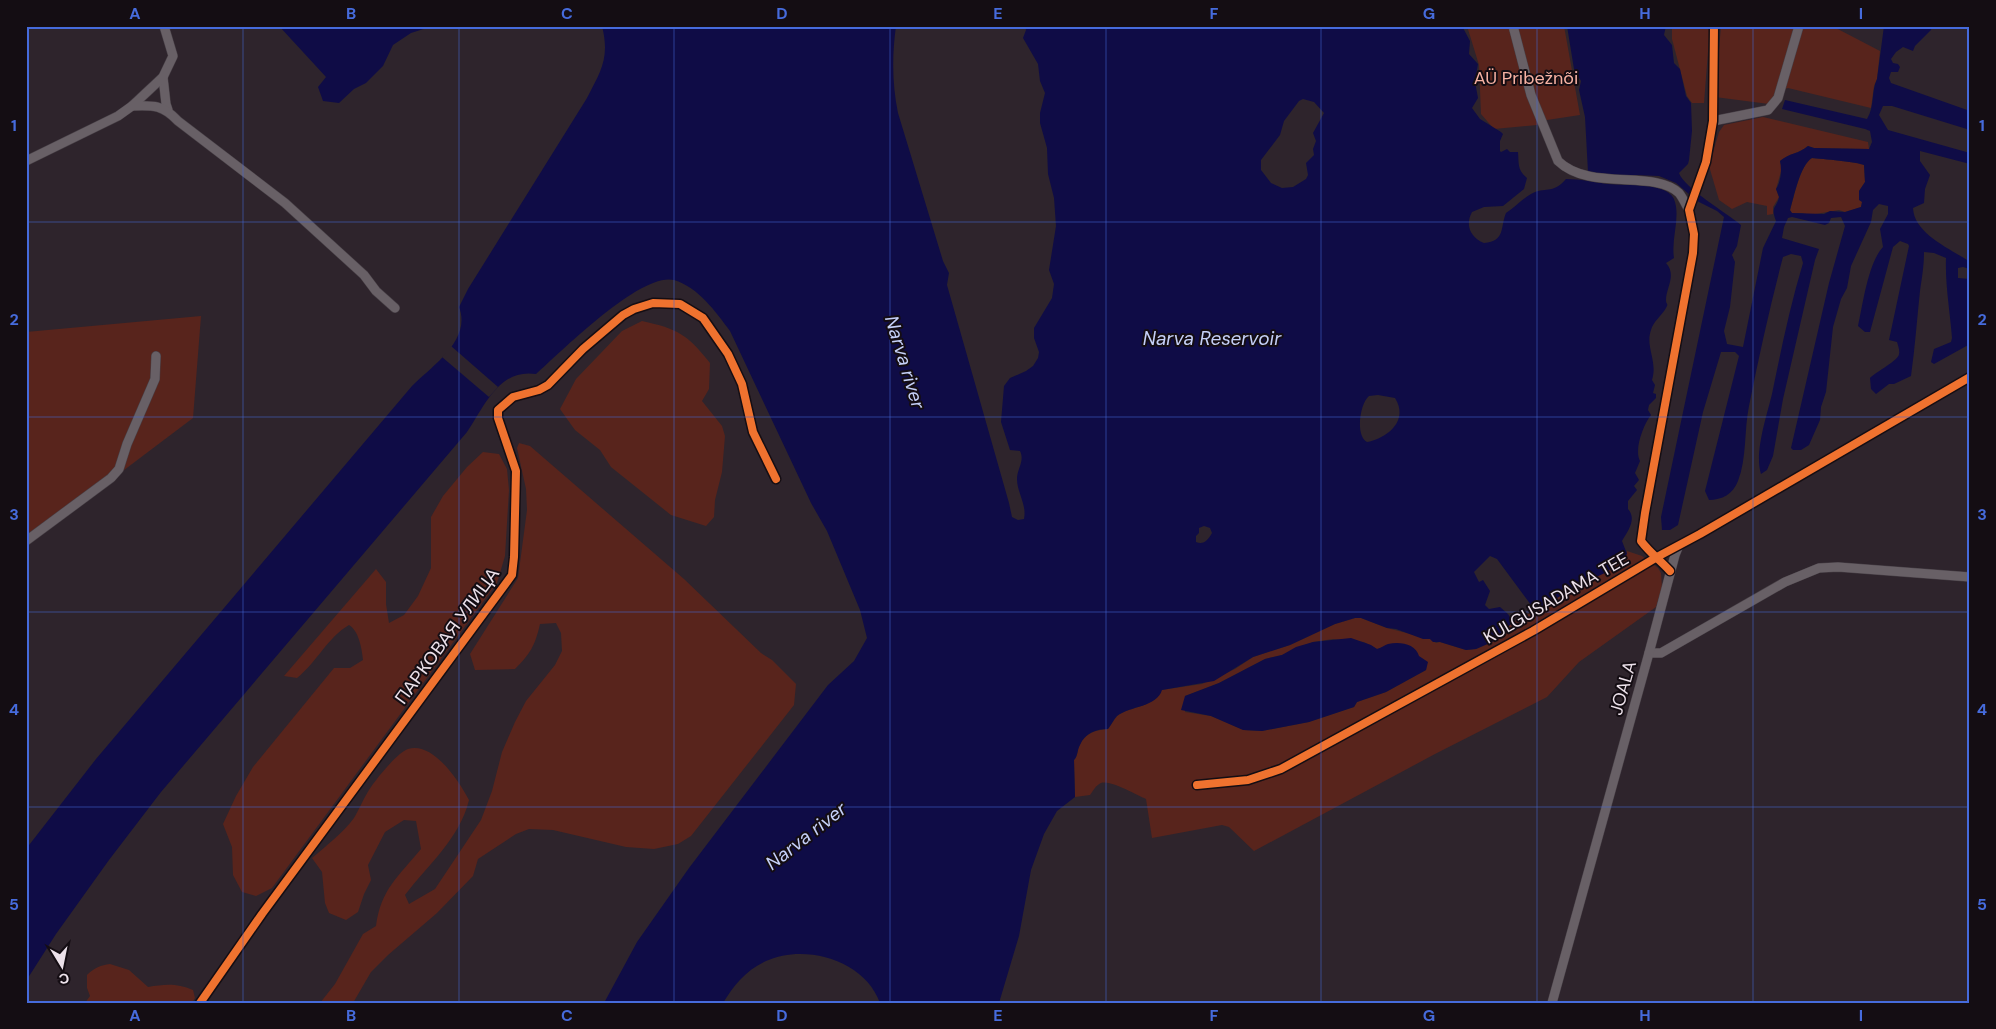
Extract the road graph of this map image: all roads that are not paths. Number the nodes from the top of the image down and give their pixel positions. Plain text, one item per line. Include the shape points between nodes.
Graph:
1 (164, 26) edge
2 (1513, 26) edge
3 (1714, 26) edge
4 (1799, 26) edge
5 (163, 77) junction
6 (132, 106) junction
7 (168, 110) junction
8 (1713, 120) junction
9 (26, 161) edge
10 (1691, 206) junction
11 (395, 308) dead end
12 (156, 356) dead end
13 (1970, 377) edge
14 (776, 479) dead end
15 (26, 541) edge
16 (1679, 545) junction
17 (1657, 557) junction
18 (1670, 571) junction
19 (1970, 577) edge
20 (1649, 653) junction
21 (1197, 785) dead end
22 (200, 1003) edge
23 (1552, 1003) edge

1 - 5 street via 173,56
2 - 10 street via 1531,95 1558,162 1564,168 1587,176 1670,187
3 - 8 street
4 - 8 street via 1778,98 1768,110
5 - 6 street
5 - 7 street
6 - 7 street
6 - 9 street
7 - 11 street via 285,203
8 - 10 street via 1706,162
10 - 17 street via 1693,253 1642,541
12 - 15 street via 155,379 119,469
13 - 16 street, KULGUSADAMA TEE
14 - 22 street, ПАРКОВАЯ УЛИЦА via 753,432 742,384 728,354 703,318 680,304 652,303 623,315 548,385 506,402 498,410 498,418 516,471 512,575
16 - 17 street, KULGUSADAMA TEE
16 - 18 street
17 - 18 street
17 - 21 street, KULGUSADAMA TEE via 1533,631 1281,769 1248,780
18 - 20 street
19 - 20 street, JOALA via 1819,568 1785,582 1661,653
20 - 23 street, JOALA

